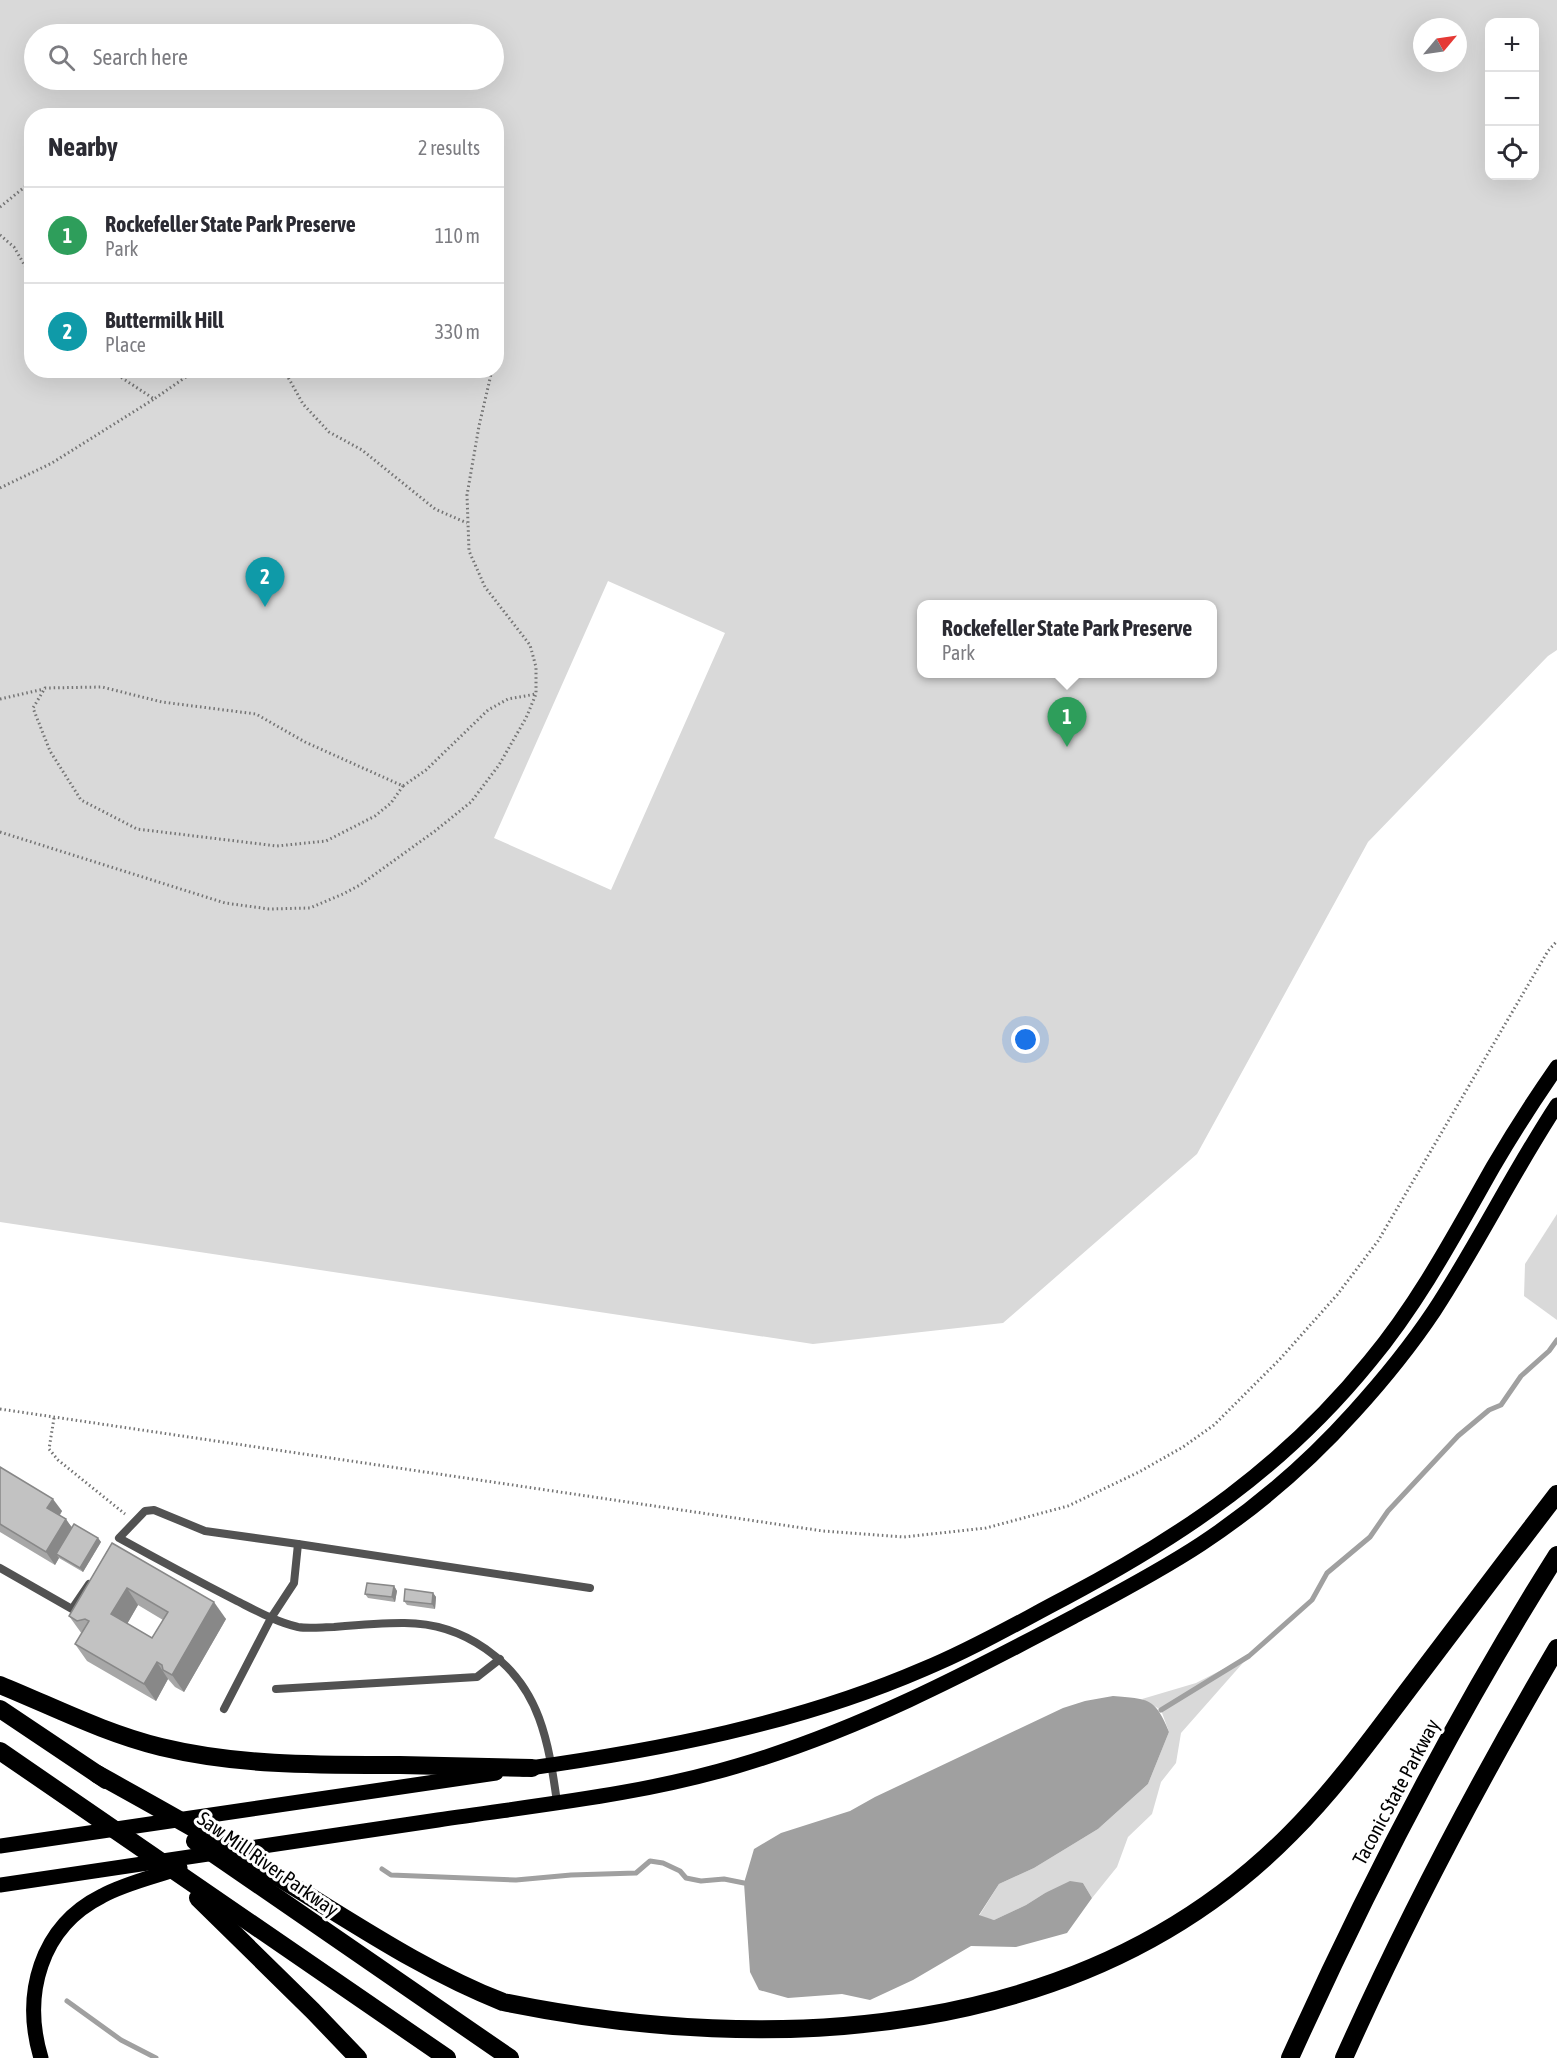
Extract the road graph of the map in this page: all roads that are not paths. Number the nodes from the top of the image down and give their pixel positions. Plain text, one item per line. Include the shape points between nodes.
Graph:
1 (1557, 1067) edge
2 (1557, 1105) edge
3 (1557, 1494) edge
4 (119, 1538) junction
5 (298, 1544) junction
6 (113, 1547) edge
7 (1557, 1555) edge
8 (0, 1569) edge
9 (96, 1573) edge
10 (590, 1588) dead end
11 (271, 1618) junction
12 (1557, 1648) edge
13 (500, 1659) junction
14 (0, 1685) edge
15 (276, 1689) dead end
16 (0, 1709) edge
17 (224, 1709) dead end
18 (0, 1751) edge
19 (551, 1765) junction
20 (531, 1768) junction
21 (97, 1774) junction
22 (557, 1802) junction
23 (0, 1846) edge
24 (237, 1850) junction
25 (0, 1885) edge
26 (226, 1914) junction
27 (989, 2018) dead end
28 (632, 2039) dead end
29 (41, 2058) edge
30 (358, 2058) edge
31 (447, 2058) edge
32 (510, 2058) edge
33 (1290, 2058) edge
34 (1344, 2058) edge

1 - 19 main road via 1523,1117 1416,1299 1390,1335 1319,1418 1225,1501 1117,1571 903,1678 727,1733
2 - 22 main road via 1446,1292 1395,1365 1304,1462 1204,1542 1148,1577 975,1669 856,1725 734,1767
3 - 27 highway via 1336,1784 1263,1861 1203,1910 1141,1951 1064,1990
4 - 5 lane via 145,1511 154,1510 205,1531
4 - 6 lane
4 - 11 lane
5 - 10 lane
5 - 11 lane via 294,1583
7 - 33 highway, Taconic State Parkway via 1420,1793
8 - 9 lane via 72,1609
11 - 13 lane via 299,1628 406,1622 437,1627 471,1639
11 - 17 lane
12 - 34 highway via 1462,1816
13 - 15 lane via 477,1677
13 - 19 lane via 532,1702
14 - 20 highway via 105,1730 199,1755 285,1763
16 - 21 highway, Saw Mill River Parkway
18 - 26 highway via 164,1864
19 - 20 main road
19 - 22 lane
20 - 23 main road
21 - 28 highway via 446,1978 560,2022
21 - 32 highway, Saw Mill River Parkway
22 - 24 main road
24 - 25 main road
24 - 29 main road via 115,1890 71,1919 45,1957 34,1989 33,2023
26 - 30 highway
26 - 31 highway

